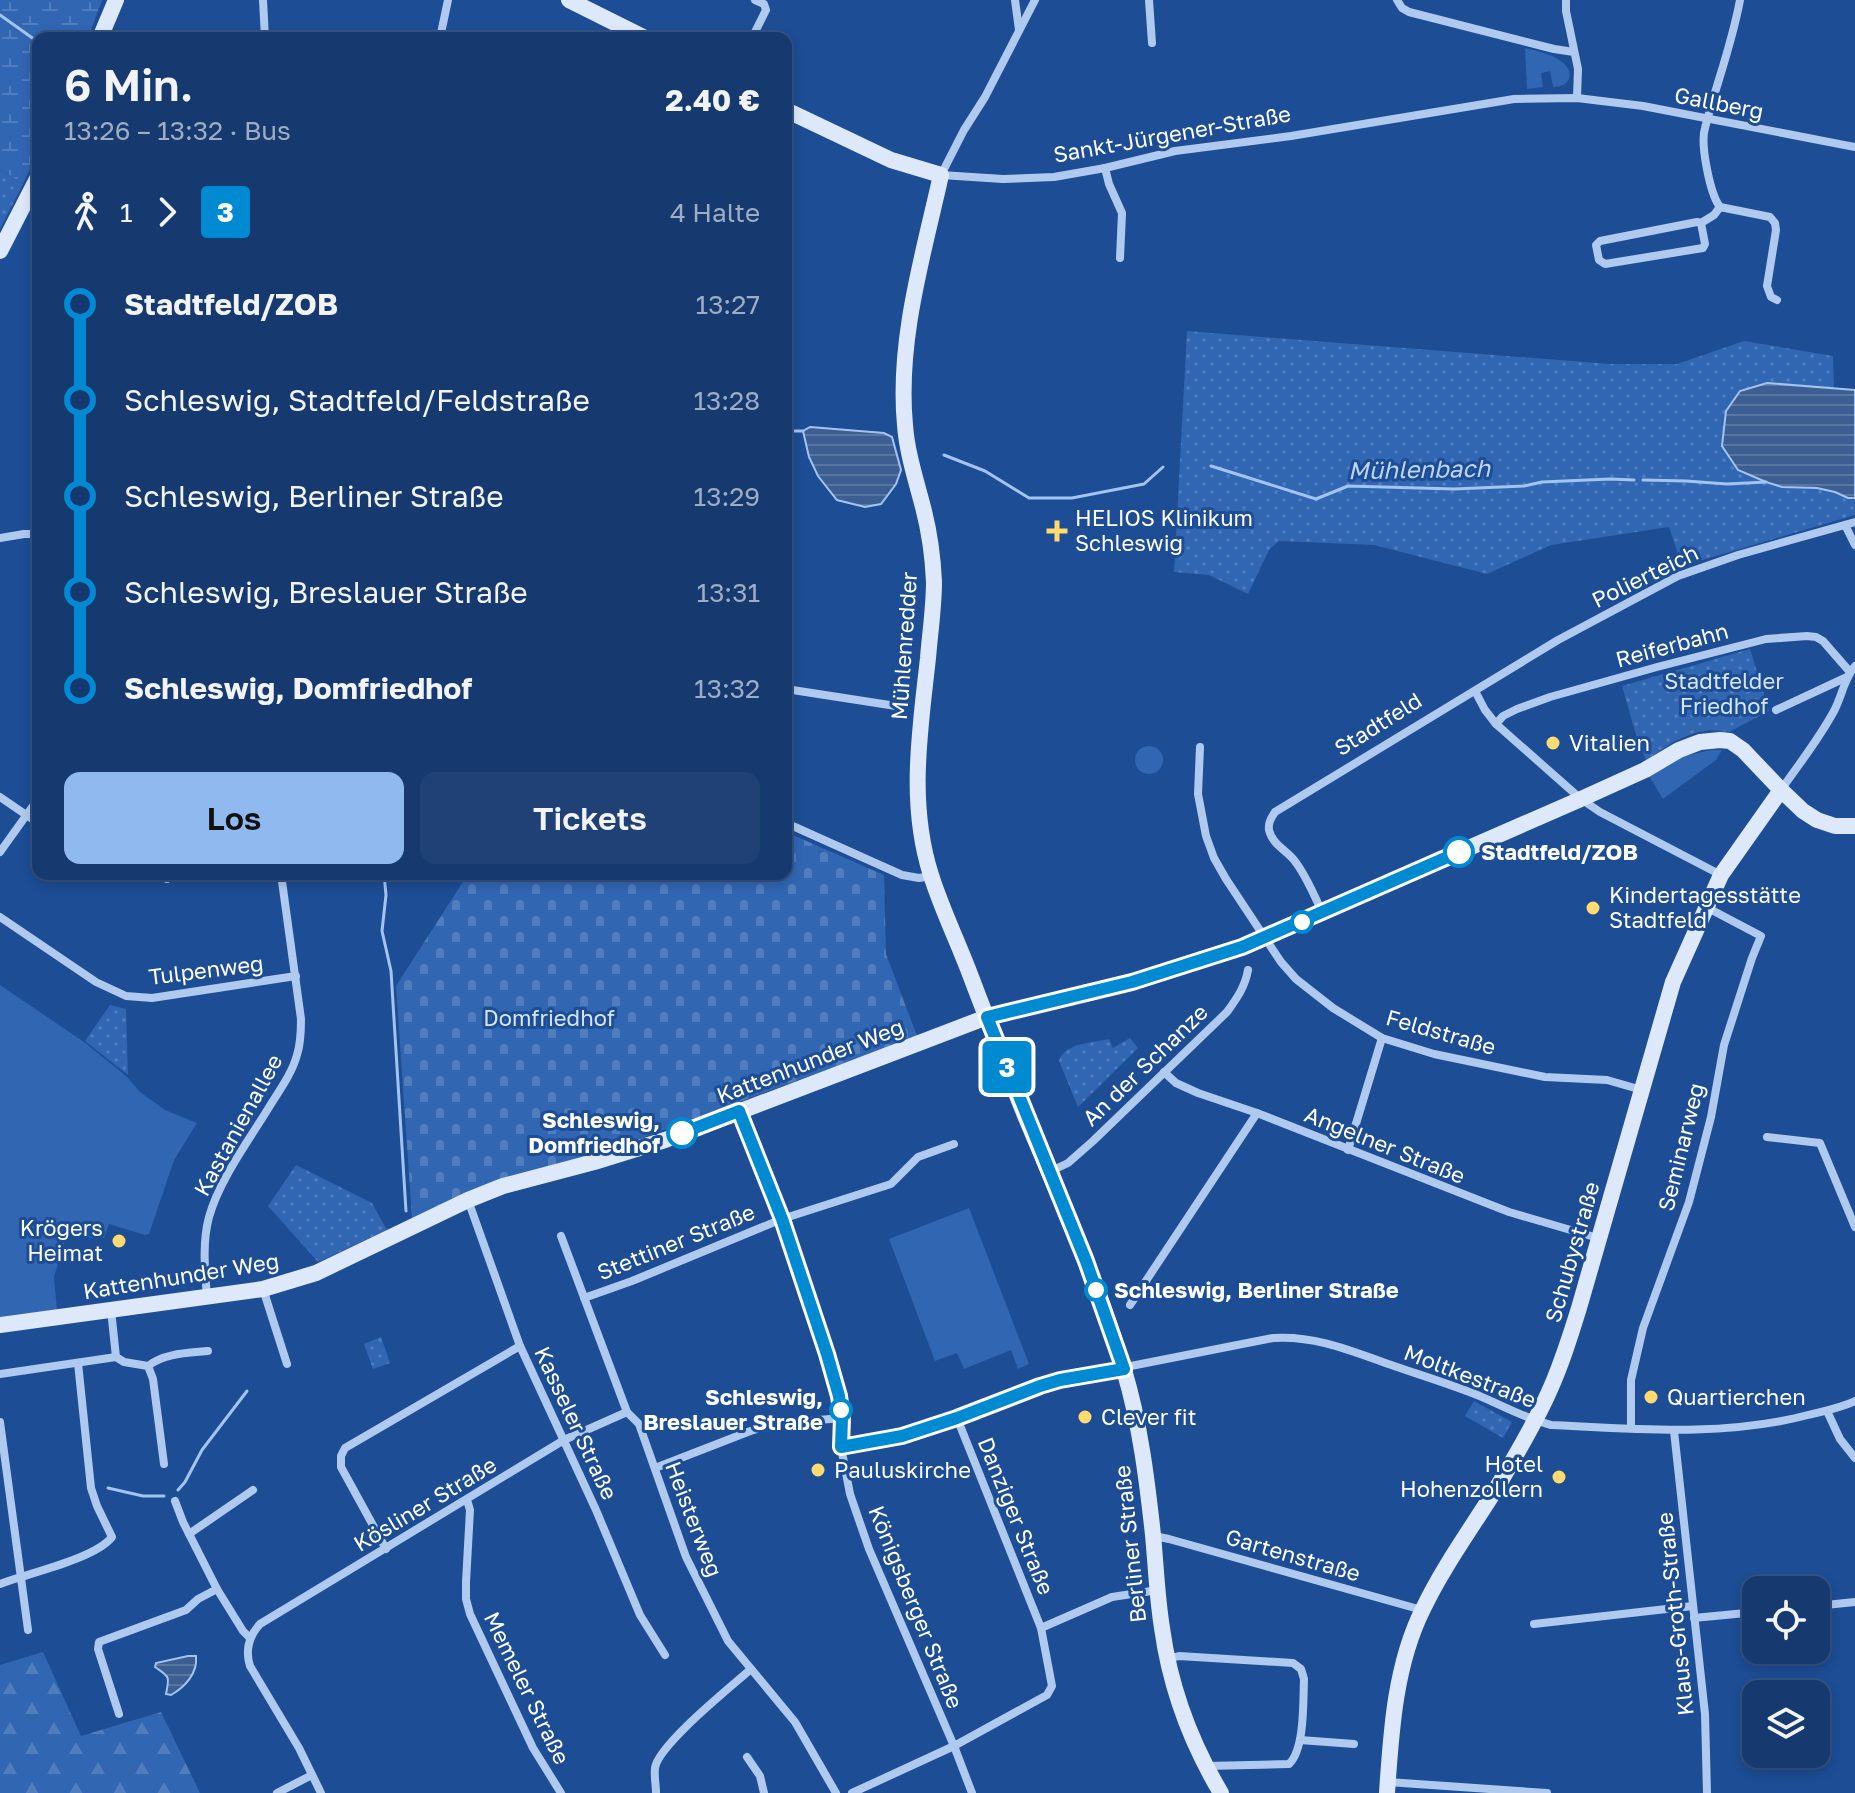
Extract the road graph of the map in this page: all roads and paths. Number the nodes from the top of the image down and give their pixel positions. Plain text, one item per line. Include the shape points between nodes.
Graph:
1 (116, 0) edge
2 (263, 0) edge
3 (448, 0) edge
4 (569, 0) edge
5 (755, 0) edge
6 (1015, 0) edge
7 (1035, 0) edge
8 (1149, 0) edge
9 (1397, 0) edge
10 (1566, 0) edge
11 (1740, 0) edge
12 (1019, 31) junction
13 (103, 32) edge
14 (265, 32) edge
15 (441, 32) edge
16 (633, 32) edge
17 (755, 32) edge
18 (1152, 43) dead end
19 (1574, 52) junction
20 (1577, 98) junction
21 (792, 113) edge
22 (1708, 119) junction
23 (1855, 147) edge
24 (1105, 168) junction
25 (941, 175) junction
26 (32, 189) edge
27 (1720, 207) junction
28 (1701, 223) junction
29 (0, 251) edge
30 (1120, 258) dead end
31 (1777, 300) dead end
32 (1855, 522) edge
33 (1845, 525) junction
34 (32, 534) edge
35 (0, 538) edge
36 (1855, 545) edge
37 (1851, 672) edge
38 (792, 690) edge
39 (1475, 691) junction
40 (896, 706) dead end
41 (1776, 710) dead end
42 (1496, 724) junction
43 (1200, 747) dead end
44 (1781, 790) junction
45 (0, 797) edge
46 (1581, 799) junction
47 (32, 808) edge
48 (27, 815) junction
49 (32, 819) edge
50 (792, 826) edge
51 (1855, 826) edge
52 (0, 852) edge
53 (1721, 875) junction
54 (931, 876) junction
55 (282, 880) edge
56 (1706, 907) junction
57 (1322, 913) junction
58 (0, 917) edge
59 (1265, 938) junction
60 (1248, 970) dead end
61 (296, 976) junction
62 (987, 1017) junction
63 (1382, 1038) junction
64 (1164, 1072) junction
65 (1642, 1090) junction
66 (739, 1111) junction
67 (1257, 1113) junction
68 (1767, 1137) dead end
69 (954, 1144) dead end
70 (1348, 1150) junction
71 (1049, 1172) junction
72 (468, 1200) junction
73 (782, 1219) junction
74 (1855, 1227) edge
75 (561, 1236) dead end
76 (1600, 1238) junction
77 (263, 1289) junction
78 (207, 1298) junction
79 (584, 1298) junction
80 (1130, 1305) dead end
81 (111, 1310) junction
82 (0, 1325) edge
83 (520, 1346) junction
84 (208, 1351) dead end
85 (116, 1357) junction
86 (78, 1363) junction
87 (287, 1364) dead end
88 (148, 1366) junction
89 (1124, 1369) junction
90 (0, 1374) edge
91 (1855, 1401) edge
92 (1827, 1411) junction
93 (627, 1412) junction
94 (842, 1418) junction
95 (957, 1418) junction
96 (1535, 1421) junction
97 (0, 1422) edge
98 (1631, 1428) junction
99 (1674, 1431) junction
100 (564, 1440) junction
101 (841, 1447) junction
102 (1855, 1458) edge
103 (164, 1464) dead end
104 (655, 1468) junction
105 (253, 1490) dead end
106 (467, 1500) junction
107 (175, 1501) dead end
108 (11, 1504) junction
109 (0, 1506) edge
110 (189, 1534) junction
111 (1153, 1536) junction
112 (386, 1549) junction
113 (20, 1576) junction
114 (0, 1584) edge
115 (217, 1589) junction
116 (1158, 1590) junction
117 (1855, 1602) edge
118 (1830, 1605) edge
119 (1693, 1606) junction
120 (1422, 1610) junction
121 (1742, 1613) edge
122 (1694, 1618) junction
123 (1534, 1624) dead end
124 (1041, 1628) junction
125 (28, 1630) dead end
126 (250, 1638) junction
127 (665, 1655) dead end
128 (1168, 1659) junction
129 (751, 1669) junction
130 (119, 1714) dead end
131 (1300, 1740) junction
132 (1354, 1744) dead end
133 (954, 1746) junction
134 (747, 1757) dead end
135 (1205, 1766) junction
136 (312, 1775) junction
137 (1387, 1787) edge
138 (277, 1793) edge
139 (321, 1793) edge
140 (561, 1793) edge
141 (656, 1793) edge
142 (764, 1793) edge
143 (836, 1793) edge
144 (852, 1793) edge
145 (972, 1793) edge
146 (1221, 1793) edge
147 (1547, 1793) edge
148 (1707, 1793) edge

1 - 13 street
2 - 14 street
3 - 15 street
4 - 16 street
5 - 17 street via 766,10
6 - 12 street
7 - 12 street
8 - 18 street
9 - 19 street via 1409,12
10 - 19 street
11 - 22 street
12 - 25 street
19 - 20 street
20 - 22 street, Gallberg
20 - 24 street, Sankt-Jürgener-Straße via 1514,99 1175,151
21 - 25 street, Sankt-Jürgener-Straße via 891,160
22 - 23 street, Gallberg
22 - 27 street via 1705,151
24 - 25 street, Sankt-Jürgener-Straße via 1054,177
24 - 30 street via 1122,213
25 - 54 street, Mühlenredder via 914,299 905,379 905,426 934,580 916,785 920,834
26 - 29 street
27 - 28 street
27 - 31 street via 1770,217 1775,223 1767,286
28 - 28 street via 1600,241 1599,260 1605,264 1703,248
32 - 33 street, Polierteich
33 - 36 street
33 - 39 street, Polierteich via 1678,576
34 - 35 street
37 - 41 street
37 - 42 street, Reiferbahn via 1816,637 1766,639 1550,697 1503,716
37 - 44 street, Schubystraße via 1823,730
38 - 40 street
39 - 42 street
39 - 57 street, Stadtfeld via 1275,812 1269,832 1293,858
42 - 46 street
43 - 59 street, Feldstraße via 1198,794 1206,836 1226,879
44 - 46 street via 1743,750 1730,741 1710,740
44 - 51 street via 1817,820
44 - 53 street, Schubystraße
45 - 48 street
46 - 53 street
46 - 57 street, Kattenhunder Weg
47 - 48 street
48 - 49 street
48 - 52 street
50 - 54 street via 902,875
53 - 56 street, Schubystraße
54 - 62 street, Mühlenredder
55 - 61 street, Kastanienallee
56 - 65 street, Schubystraße via 1673,982
56 - 98 street, Seminarweg via 1761,936 1728,1032 1689,1202 1643,1328 1631,1380
57 - 59 street, Kattenhunder Weg
58 - 61 street, Tulpenweg via 96,982 126,996 152,998
59 - 62 street, Kattenhunder Weg via 1132,982
59 - 63 street, Feldstraße via 1296,979
60 - 64 street, An der Schanze via 1246,983 1227,1012
61 - 78 street, Kastanienallee via 301,1042 289,1076 215,1200 205,1247
62 - 66 street, Kattenhunder Weg
62 - 71 street, Berliner Straße
63 - 65 street, Feldstraße via 1545,1077 1607,1080
63 - 70 street
64 - 67 street, Angelner Straße via 1198,1093
64 - 71 street, An der Schanze via 1068,1163
65 - 76 street, Schubystraße
66 - 72 street, Kattenhunder Weg via 665,1140
66 - 73 street, Königsberger Straße
67 - 70 street, Angelner Straße
67 - 80 street
68 - 74 street via 1820,1143
69 - 73 street, Stettiner Straße via 918,1157 891,1184
70 - 76 street, Angelner Straße via 1509,1212
71 - 89 street, Berliner Straße
72 - 77 street, Kattenhunder Weg via 316,1273
72 - 83 street, Kasseler Straße
73 - 79 street, Stettiner Straße
73 - 94 street, Königsberger Straße via 827,1354
75 - 79 street, Heisterweg
76 - 96 street, Schubystraße via 1564,1356
77 - 78 street, Kattenhunder Weg
77 - 87 street
78 - 81 street, Kattenhunder Weg
79 - 93 street, Heisterweg
81 - 82 street, Kattenhunder Weg
81 - 85 street
83 - 100 street, Kasseler Straße
83 - 112 street via 345,1448 341,1467
84 - 88 street via 179,1354
85 - 86 street
85 - 88 street
86 - 90 street
86 - 113 street via 91,1488 112,1537 106,1546 76,1559
88 - 103 street
89 - 95 street, Moltkestraße via 1060,1380
89 - 96 street, Moltkestraße via 1273,1338 1304,1339 1455,1387
89 - 111 street, Berliner Straße
91 - 92 street, Moltkestraße
92 - 99 street, Moltkestraße via 1762,1426
92 - 102 street
93 - 100 street, Kösliner Straße
93 - 104 street, Heisterweg via 639,1424
94 - 101 street, Königsberger Straße
94 - 104 street via 753,1430
95 - 101 street, Moltkestraße via 902,1436
95 - 124 street, Danziger Straße
96 - 98 street, Moltkestraße
96 - 120 street, Schubystraße
97 - 108 street
98 - 99 street, Moltkestraße
99 - 119 street, Klaus-Groth-Straße
100 - 106 street, Kösliner Straße
100 - 127 street, Kasseler Straße via 640,1615
101 - 133 street, Königsberger Straße via 869,1549
104 - 129 street, Heisterweg via 686,1557 728,1641
105 - 110 street
106 - 112 street, Kösliner Straße
106 - 140 street, Memeler Straße via 470,1614 533,1748
107 - 110 street
108 - 109 street
108 - 113 street
110 - 115 street
111 - 116 street, Berliner Straße
111 - 120 street, Gartenstraße
112 - 126 street, Kösliner Straße via 260,1624
113 - 114 street
113 - 125 street
115 - 126 street
115 - 130 street via 186,1610 99,1642
116 - 124 street, Danziger Straße via 1112,1597
116 - 128 street, Berliner Straße
117 - 118 street
119 - 122 street, Klaus-Groth-Straße
119 - 123 street
120 - 137 street, Schubystraße via 1394,1710
121 - 122 street
122 - 148 street, Klaus-Groth-Straße
124 - 133 street, Danziger Straße via 1052,1686 1047,1695
126 - 136 street via 250,1666
128 - 131 street via 1293,1663 1304,1679
128 - 135 street, Berliner Straße
129 - 141 street via 660,1755
129 - 143 street, Heisterweg via 795,1722
131 - 132 street
131 - 135 street via 1289,1764
133 - 144 street, Danziger Straße
133 - 145 street, Königsberger Straße
134 - 142 street
135 - 146 street, Berliner Straße
136 - 138 street
136 - 139 street
137 - 147 street

